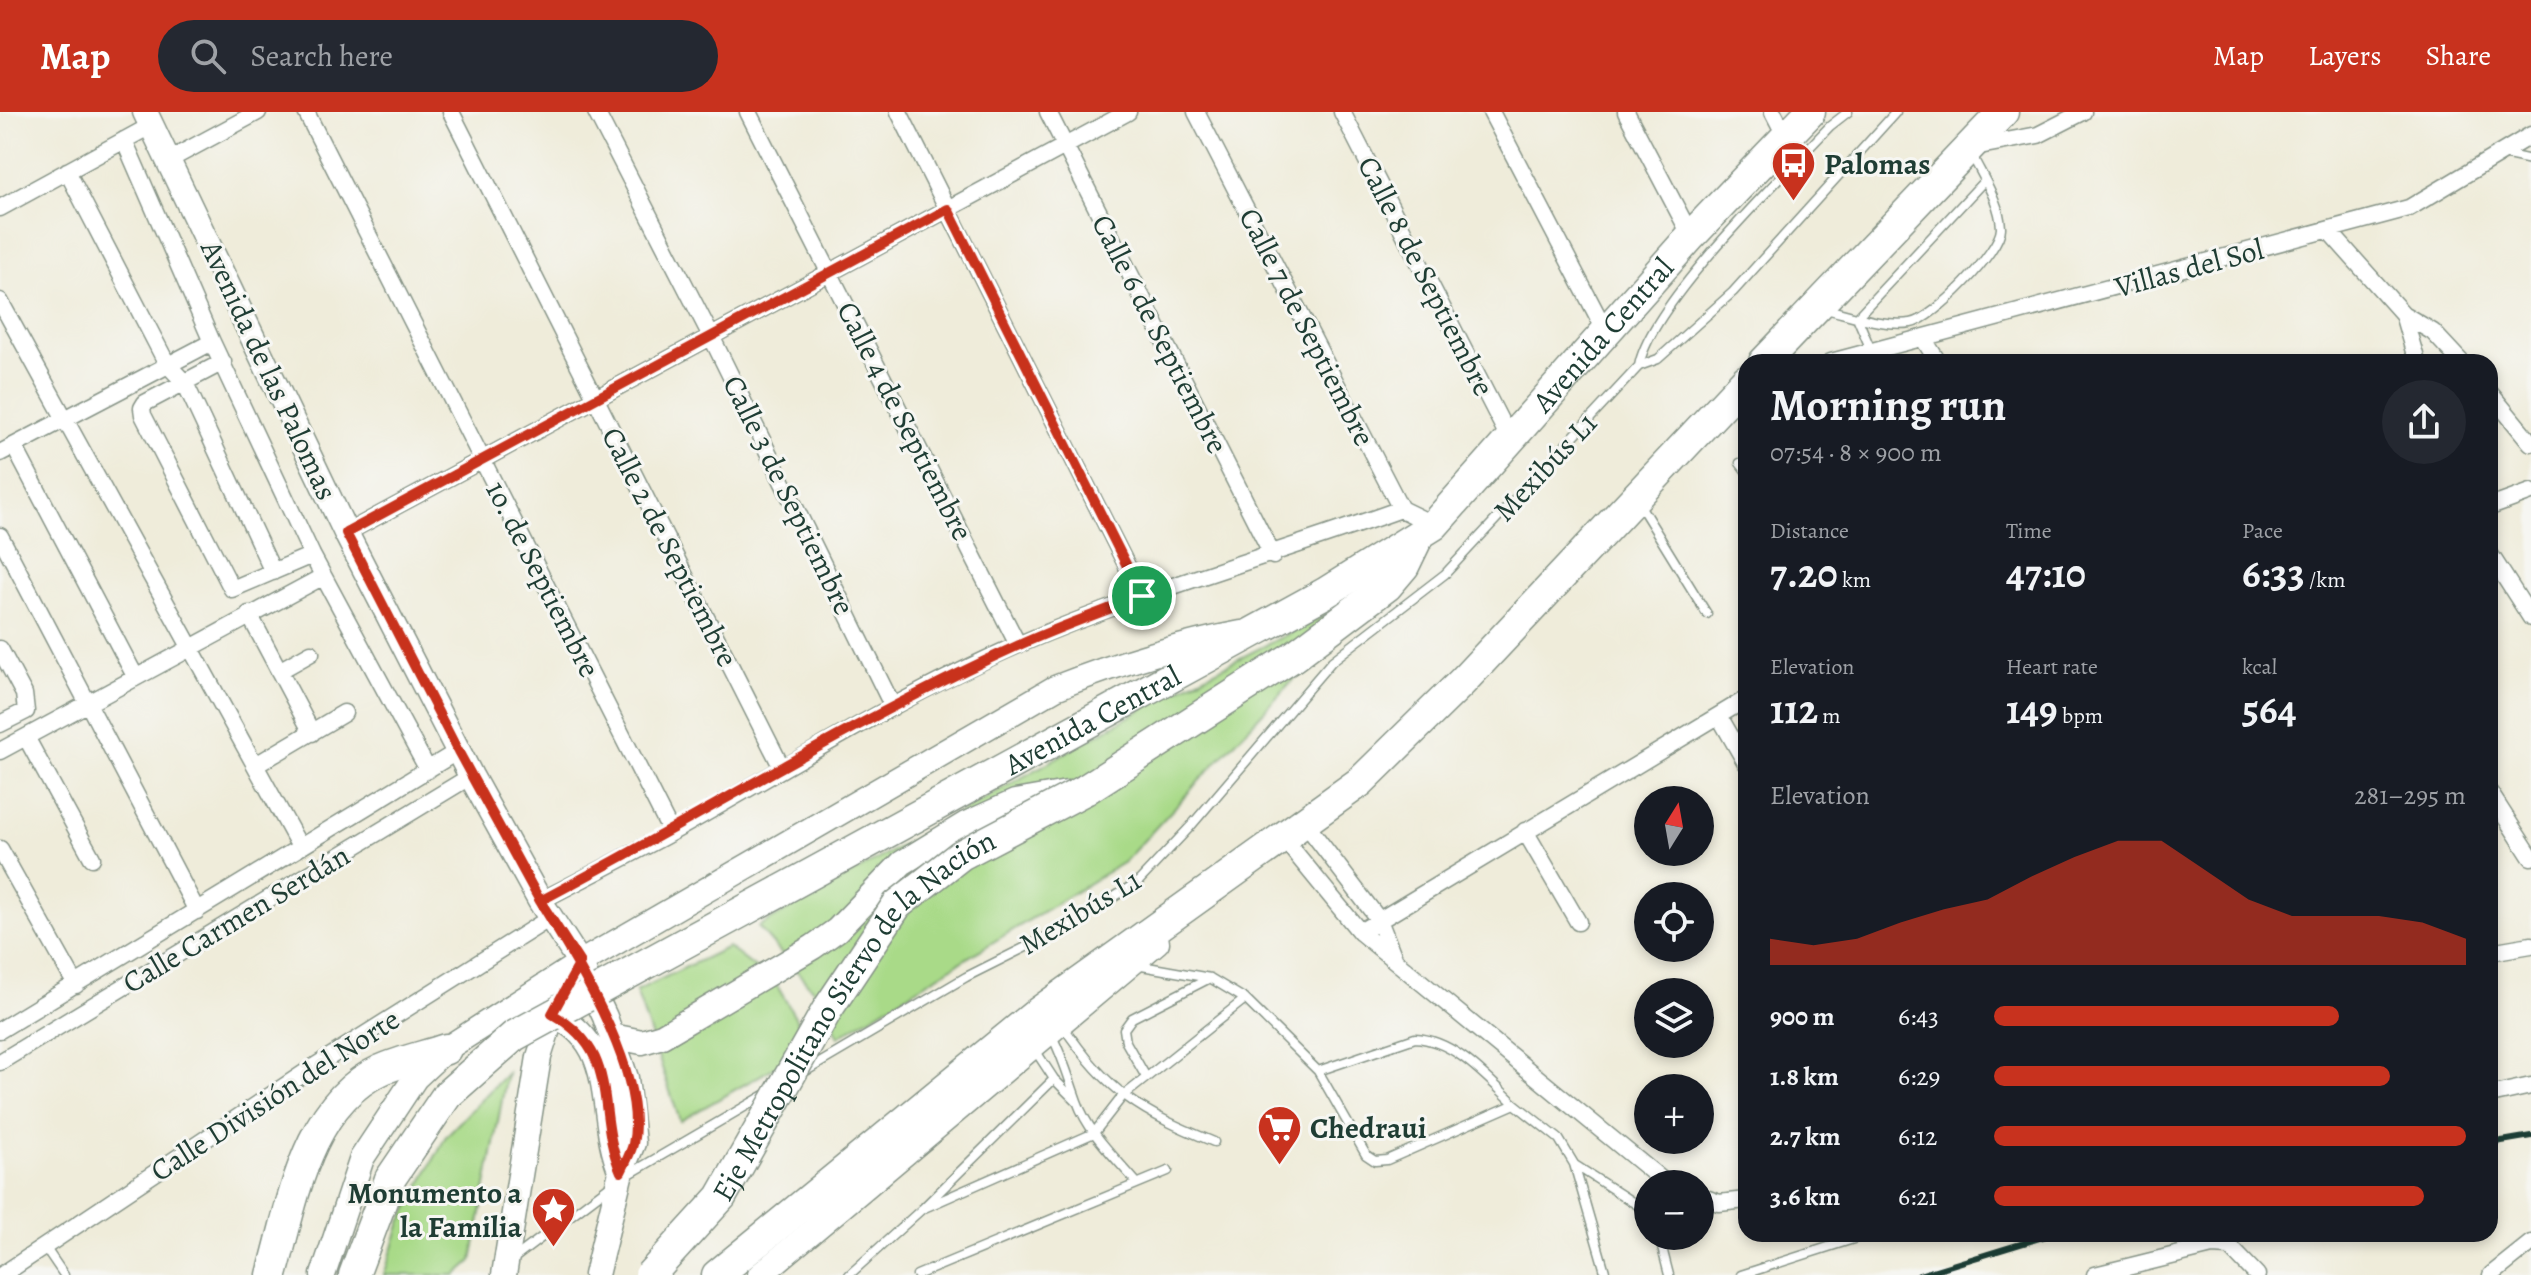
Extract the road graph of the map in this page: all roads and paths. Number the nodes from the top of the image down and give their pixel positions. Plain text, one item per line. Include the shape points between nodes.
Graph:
1 (258, 112) edge
2 (306, 112) edge
3 (451, 112) edge
4 (596, 112) edge
5 (748, 112) edge
6 (899, 112) edge
7 (1048, 112) edge
8 (1128, 112) edge
9 (1196, 112) edge
10 (1342, 112) edge
11 (1491, 112) edge
12 (1626, 112) edge
13 (1810, 112) edge
14 (1848, 112) edge
15 (1896, 112) edge
16 (2003, 112) edge
17 (2083, 112) edge
18 (148, 119) edge
19 (1779, 125) edge
20 (2531, 135) edge
21 (124, 140) junction
22 (1065, 146) junction
23 (1969, 148) junction
24 (2502, 153) junction
25 (169, 160) junction
26 (2531, 160) edge
27 (67, 171) junction
28 (1984, 181) junction
29 (0, 208) edge
30 (948, 209) junction
31 (2329, 231) junction
32 (1691, 236) junction
33 (830, 274) junction
34 (0, 301) edge
35 (1817, 306) junction
36 (2403, 314) junction
37 (1857, 317) junction
38 (1607, 334) junction
39 (712, 338) junction
40 (1923, 338) junction
41 (212, 342) junction
42 (1871, 350) junction
43 (1772, 354) edge
44 (1858, 354) edge
45 (1933, 354) edge
46 (2415, 354) edge
47 (2454, 354) edge
48 (223, 362) junction
49 (167, 364) junction
50 (1639, 366) junction
51 (185, 383) junction
52 (1738, 390) edge
53 (596, 400) junction
54 (2498, 403) edge
55 (65, 419) junction
56 (1510, 440) junction
57 (2531, 443) edge
58 (7, 449) edge
59 (483, 462) junction
60 (2531, 492) edge
61 (1635, 498) junction
62 (2498, 504) edge
63 (1401, 509) junction
64 (1426, 531) junction
65 (346, 533) junction
66 (0, 536) edge
67 (312, 555) junction
68 (1273, 556) junction
69 (2498, 566) edge
70 (273, 572) junction
71 (322, 577) junction
72 (250, 583) junction
73 (1142, 596) junction
74 (256, 610) junction
75 (1707, 614) dead end
76 (2531, 618) edge
77 (1251, 631) junction
78 (1018, 645) junction
79 (191, 646) junction
80 (0, 649) edge
81 (311, 653) dead end
82 (279, 671) junction
83 (135, 676) junction
84 (88, 703) junction
85 (1738, 704) edge
86 (893, 707) junction
87 (26, 711) junction
88 (344, 713) dead end
89 (1719, 716) junction
90 (0, 724) edge
91 (312, 733) junction
92 (31, 734) junction
93 (1738, 749) edge
94 (0, 751) edge
95 (458, 751) junction
96 (256, 765) junction
97 (782, 768) junction
98 (428, 770) junction
99 (471, 776) junction
100 (1085, 790) junction
101 (2498, 805) edge
102 (1294, 831) junction
103 (1525, 831) junction
104 (671, 832) junction
105 (300, 847) junction
106 (0, 849) edge
107 (2531, 857) edge
108 (92, 858) dead end
109 (1246, 865) junction
110 (545, 909) junction
111 (197, 911) junction
112 (1379, 920) junction
113 (1578, 922) dead end
114 (1360, 932) junction
115 (2531, 945) edge
116 (2498, 951) edge
117 (1396, 961) junction
118 (580, 963) junction
119 (1132, 964) junction
120 (1210, 978) junction
121 (76, 985) junction
122 (1245, 999) junction
123 (514, 1003) junction
124 (552, 1014) junction
125 (0, 1030) edge
126 (1048, 1033) junction
127 (612, 1036) junction
128 (446, 1049) junction
129 (0, 1062) edge
130 (1318, 1071) junction
131 (1146, 1077) junction
132 (1054, 1079) junction
133 (2531, 1086) edge
134 (2498, 1093) edge
135 (1122, 1097) junction
136 (1077, 1102) junction
137 (1515, 1104) junction
138 (1094, 1133) junction
139 (1214, 1142) dead end
140 (1574, 1164) junction
141 (1650, 1170) edge
142 (1168, 1171) dead end
143 (620, 1176) junction
144 (1137, 1183) junction
145 (1714, 1201) edge
146 (1738, 1201) edge
147 (1634, 1203) edge
148 (922, 1209) junction
149 (1844, 1242) edge
150 (2531, 1243) edge
151 (45, 1247) junction
152 (1663, 1250) edge
153 (501, 1272) edge
154 (2, 1275) edge
155 (64, 1275) edge
156 (272, 1275) edge
157 (287, 1275) edge
158 (323, 1275) edge
159 (354, 1275) edge
160 (596, 1275) edge
161 (650, 1275) edge
162 (717, 1275) edge
163 (760, 1275) edge
164 (849, 1275) edge
165 (917, 1275) edge
166 (1606, 1275) edge
167 (1669, 1275) edge
168 (1741, 1275) edge
169 (2095, 1275) edge
170 (2257, 1275) edge
171 (2491, 1275) edge

1 - 25 street
2 - 59 street, 1o. de Septiembre
3 - 53 street, Calle 2 de Septiembre
4 - 39 street, Calle 3 de Septiembre
5 - 33 street, Calle 4 de Septiembre
6 - 30 street
7 - 22 street, Calle 6 de Septiembre
8 - 22 street
9 - 63 street, Calle 7 de Septiembre
10 - 56 street, Calle 8 de Septiembre
11 - 38 street
12 - 32 street
13 - 19 highway, Avenida Central
14 - 50 lane, Mexibús L1 via 1699,267 1642,347
15 - 50 lane, Mexibús L1 via 1733,292 1658,359
16 - 23 highway
17 - 23 street via 2038,135
18 - 21 street
18 - 25 main road, Avenida de las Palomas
19 - 32 highway, Avenida Central
20 - 24 street, Villas del Sol
21 - 27 street
21 - 41 street, Avenida de las Palomas
22 - 30 street
22 - 68 street, Calle 6 de Septiembre
23 - 28 lane
23 - 35 highway
24 - 26 lane
24 - 31 street, Villas del Sol via 2409,208
25 - 65 main road, Avenida de las Palomas
27 - 29 street
27 - 49 street
28 - 37 lane
28 - 37 lane via 1999,211 1996,248 1930,316 1910,323
30 - 33 street
30 - 73 street
31 - 36 street
31 - 40 street, Villas del Sol
32 - 38 highway, Avenida Central
33 - 39 street
33 - 78 street, Calle 4 de Septiembre
34 - 55 street
35 - 37 lane
35 - 43 highway
36 - 46 street
36 - 47 street via 2433,332
37 - 42 lane
38 - 56 highway, Avenida Central
39 - 53 street
39 - 86 street, Calle 3 de Septiembre
40 - 42 street, Villas del Sol
40 - 45 street
41 - 48 street, Avenida de las Palomas
41 - 49 street
42 - 44 street, Villas del Sol
48 - 51 street
48 - 67 street, Avenida de las Palomas
49 - 51 street
49 - 55 street
50 - 143 lane, Mexibús L1 via 1445,574 1332,661 1139,881 1072,924 966,977
51 - 70 street
51 - 72 street via 145,403 143,415 228,584 232,589
52 - 61 highway
53 - 59 street
53 - 97 street, Calle 2 de Septiembre
54 - 57 street
55 - 58 street
55 - 79 street
56 - 64 highway, Avenida Central
58 - 83 street
59 - 65 street
59 - 104 street, 1o. de Septiembre
60 - 62 street
61 - 75 lane
61 - 102 highway via 1440,704 1360,782
63 - 64 street
63 - 68 street, Calle División del Norte
64 - 77 highway, Avenida Central
64 - 100 highway, Eje Metropolitano Siervo de la Nación via 1387,586 1294,656
65 - 95 main road, Avenida de las Palomas
66 - 84 street
67 - 70 street
67 - 71 street, Avenida de las Palomas
68 - 73 street, Calle División del Norte
69 - 76 street
70 - 72 street
71 - 74 street
71 - 98 street, Avenida de las Palomas
72 - 74 street
73 - 78 street, Calle División del Norte
74 - 79 street
74 - 82 street
77 - 118 main road via 1187,643 1055,688
77 - 159 highway, Avenida Central, bridge via 514,1036 447,1095 390,1179
78 - 86 street, Calle División del Norte
79 - 83 street
79 - 96 street
80 - 87 street via 24,694
81 - 82 street
82 - 91 street
83 - 84 street
84 - 92 street
84 - 111 street
85 - 89 street
86 - 97 street, Calle División del Norte
87 - 90 street
87 - 92 street
88 - 91 street
89 - 93 street
89 - 103 street
91 - 96 street
92 - 94 street
92 - 108 street
95 - 98 street, Calle Carmen Serdán
95 - 99 main road, Avenida de las Palomas
96 - 105 street
97 - 104 street, Calle División del Norte
98 - 121 street, Calle Carmen Serdán
99 - 110 main road, Avenida de las Palomas
99 - 129 street, Calle Carmen Serdán
100 - 127 main road via 1015,802 966,824 902,863 837,930 813,947 662,1036 642,1042
100 - 161 highway, Eje Metropolitano Siervo de la Nación, bridge via 961,855 897,905 827,1010 721,1197
101 - 107 street
102 - 109 highway
102 - 112 street
102 - 114 street
103 - 112 street
103 - 113 street
104 - 110 street, Calle División del Norte
105 - 111 street, Calle Carmen Serdán
105 - 121 street, Calle Carmen Serdán
106 - 121 street
109 - 119 main road
109 - 162 highway via 1036,1014
110 - 118 main road, Avenida de las Palomas
110 - 151 street, Calle División del Norte
111 - 121 street, Calle Carmen Serdán
112 - 114 street
112 - 117 street
114 - 117 street
115 - 116 street
117 - 141 street
118 - 123 main road
118 - 124 main road
118 - 127 main road, Avenida de las Palomas
119 - 120 lane
119 - 126 main road
120 - 122 lane
120 - 131 lane via 1132,1018 1124,1029
121 - 125 street, Calle Carmen Serdán
122 - 130 lane
122 - 131 lane
123 - 124 main road
123 - 128 main road
124 - 143 main road via 573,1026 599,1064
124 - 153 main road via 539,1057
126 - 132 lane
126 - 135 lane via 1082,1054
126 - 136 lane via 1071,1075
126 - 163 main road
127 - 143 main road, Avenida de las Palomas via 632,1109 633,1143
128 - 156 highway via 379,1071 345,1098 321,1127 302,1168
128 - 157 highway via 384,1087 340,1129 315,1183
128 - 158 main road via 415,1078 362,1158
130 - 137 lane via 1415,1038 1430,1039 1480,1070
130 - 137 lane via 1366,1155 1375,1161
131 - 135 lane
132 - 136 lane
132 - 148 lane
133 - 134 street
135 - 138 lane
135 - 139 lane via 1157,1119
136 - 138 lane
137 - 140 lane via 1559,1139
138 - 144 lane
138 - 148 lane
140 - 147 lane
140 - 166 lane
142 - 144 lane
143 - 153 lane, Mexibús L1
143 - 160 main road, Avenida de las Palomas
144 - 165 lane
145 - 146 street
148 - 164 lane
149 - 168 lane
150 - 171 street
151 - 154 street, Calle División del Norte
151 - 155 lane
152 - 167 lane
169 - 170 street via 2212,1246 2230,1247

